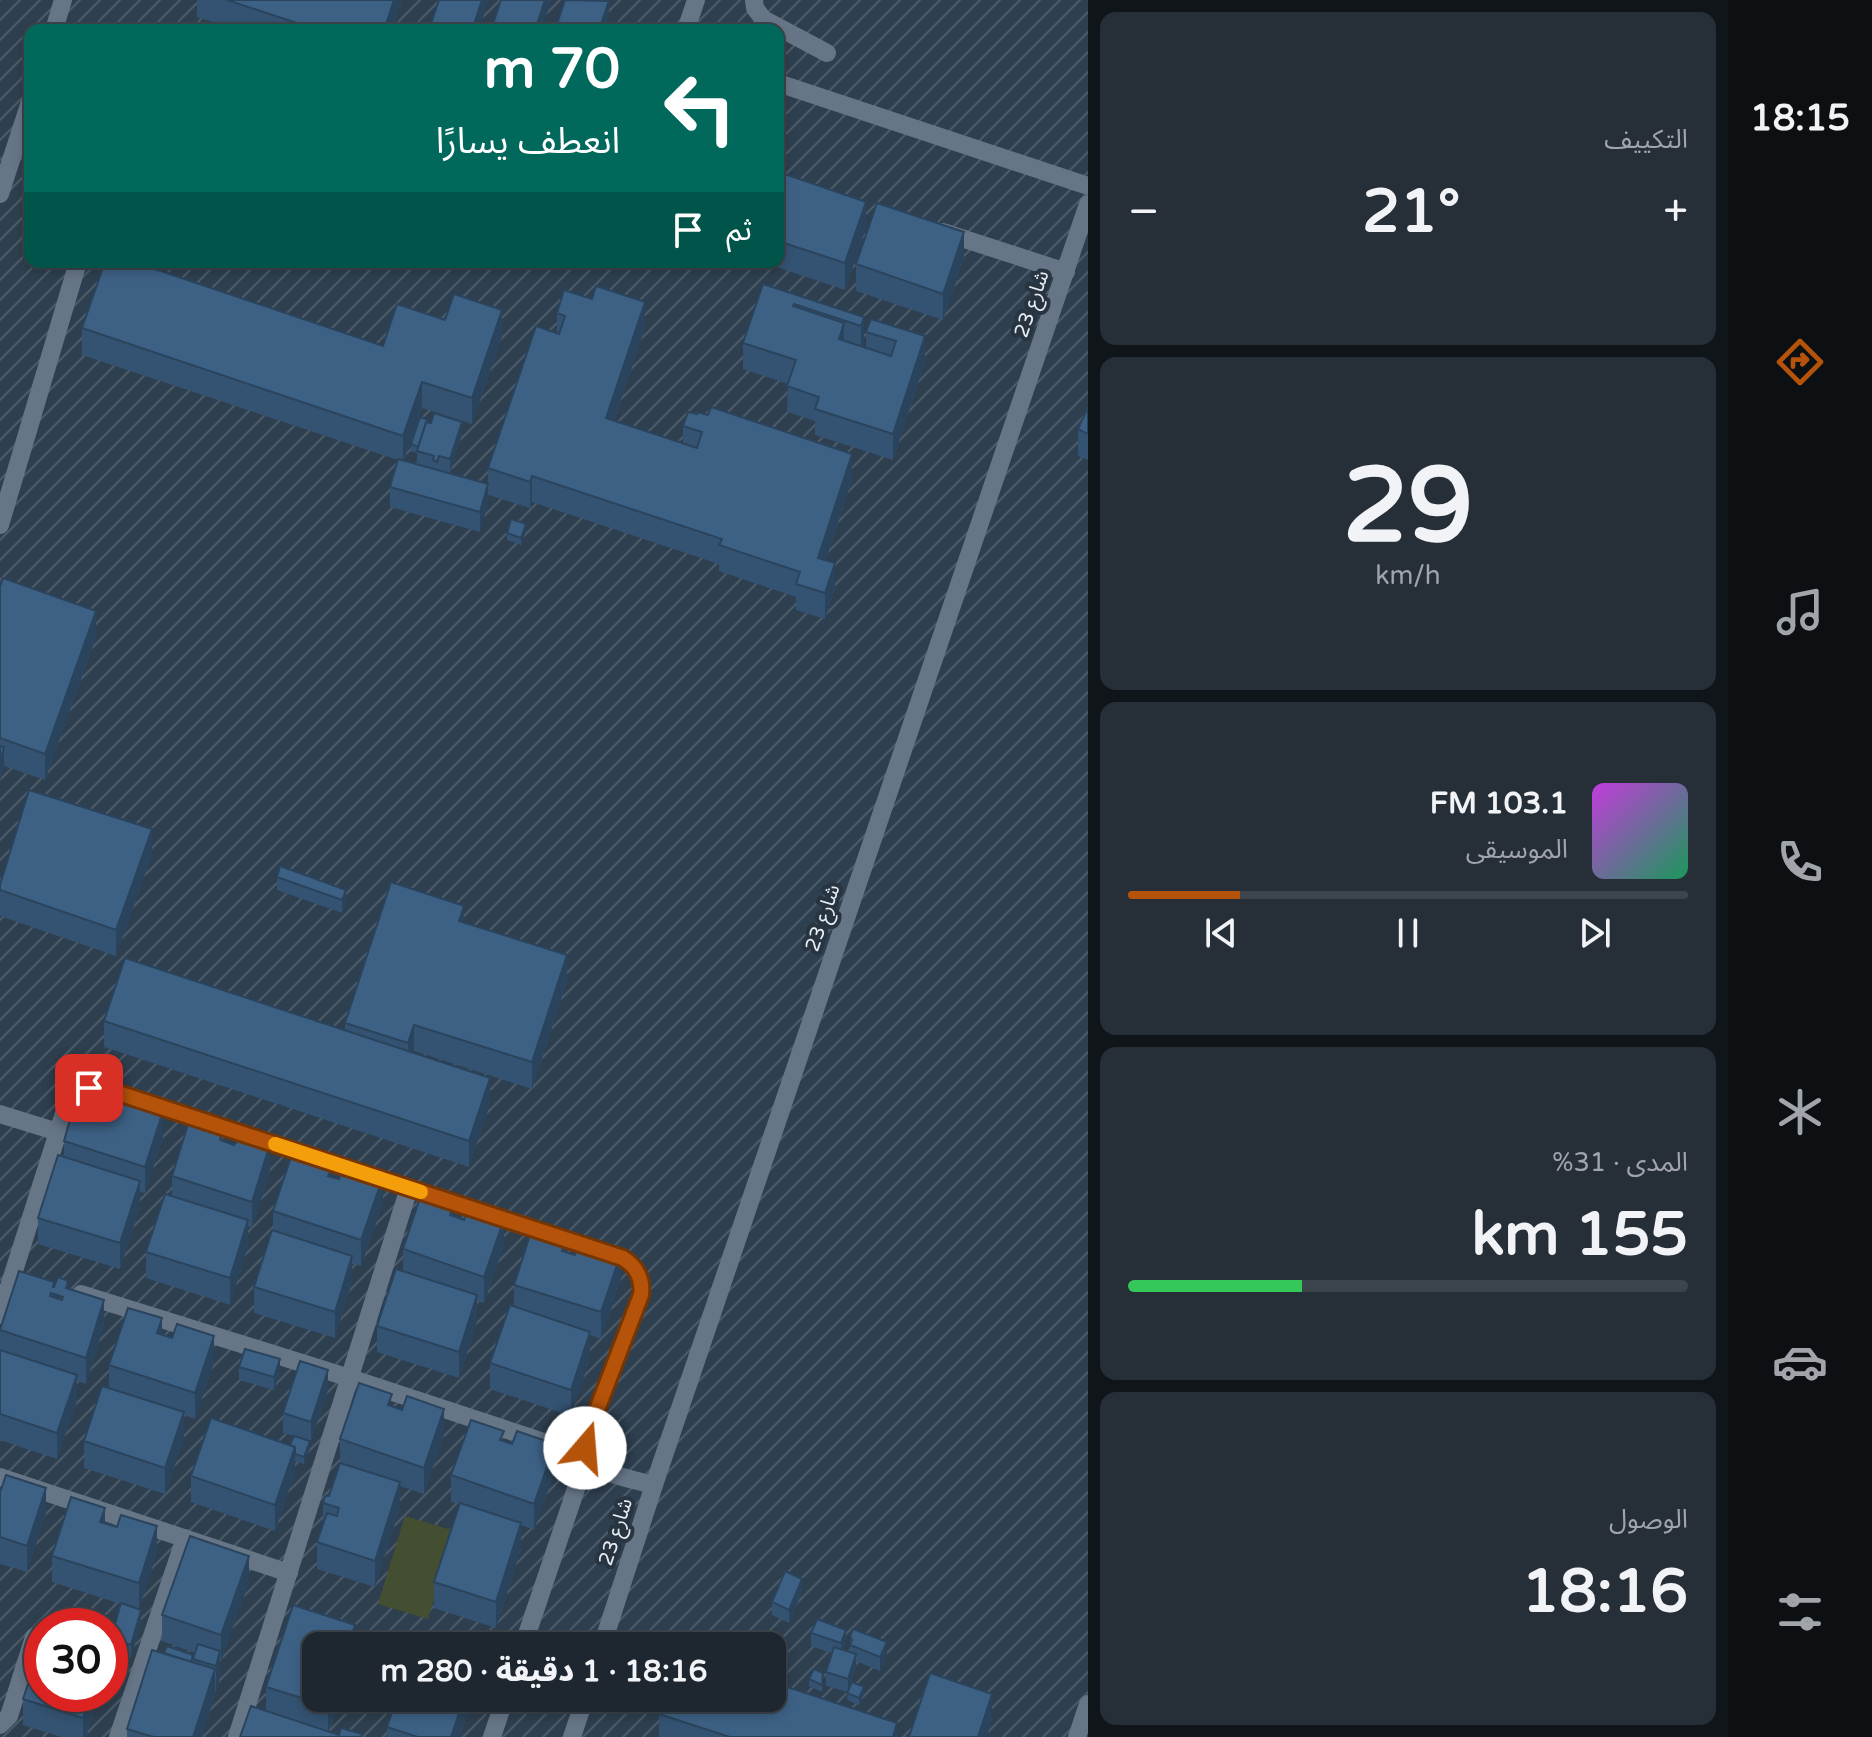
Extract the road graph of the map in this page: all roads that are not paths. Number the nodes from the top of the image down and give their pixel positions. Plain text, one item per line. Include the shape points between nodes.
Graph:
1 (63, 0) edge
2 (696, 0) edge
3 (754, 0) edge
4 (56, 24) edge
5 (688, 24) edge
6 (772, 24) edge
7 (784, 30) edge
8 (827, 53) dead end
9 (784, 85) edge
10 (24, 120) edge
11 (1088, 186) edge
12 (0, 194) edge
13 (1088, 204) edge
14 (930, 227) edge
15 (1081, 248) edge
16 (76, 268) edge
17 (1066, 272) junction
18 (0, 525) edge
19 (0, 1114) edge
20 (58, 1132) junction
21 (409, 1188) junction
22 (57, 1286) edge
23 (0, 1315) edge
24 (350, 1378) junction
25 (0, 1477) edge
26 (654, 1485) junction
27 (185, 1538) junction
28 (289, 1573) junction
29 (528, 1632) edge
30 (607, 1632) edge
31 (24, 1669) edge
32 (1088, 1704) edge
33 (500, 1712) edge
34 (580, 1712) edge
35 (0, 1725) edge
36 (118, 1737) edge
37 (237, 1737) edge
38 (492, 1737) edge
39 (572, 1737) edge
40 (1077, 1737) edge

1 - 4 street
2 - 5 street
3 - 6 street via 763,19
7 - 8 street
9 - 11 street
10 - 12 street
13 - 15 street, شارع 23
14 - 17 street
15 - 17 street, شارع 23
16 - 18 street
17 - 26 street, شارع 23
19 - 20 street
20 - 21 street via 75,1096 89,1088 112,1091
20 - 23 street via 21,1275
21 - 24 street
21 - 26 street via 623,1258 637,1269 641,1295 585,1448 598,1469
22 - 24 street
24 - 28 street
24 - 29 street via 559,1446 575,1460 579,1480
25 - 27 street
26 - 30 street, شارع 23
27 - 28 street
27 - 36 street
28 - 37 street
31 - 35 street via 9,1716
32 - 40 street
33 - 38 street
34 - 39 street

